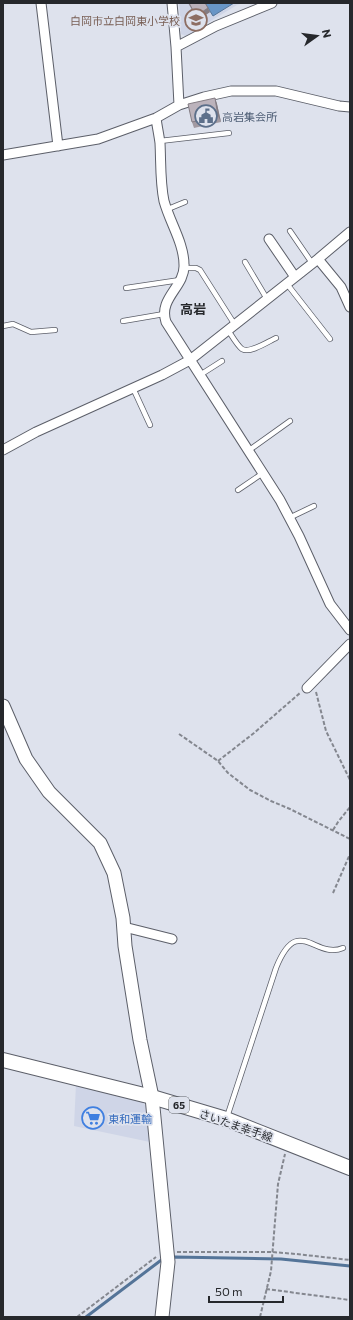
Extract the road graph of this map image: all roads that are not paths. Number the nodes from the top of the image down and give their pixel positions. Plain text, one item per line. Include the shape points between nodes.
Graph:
1 (41, 3) edge
2 (172, 3) edge
3 (272, 3) edge
4 (176, 47) junction
5 (179, 105) junction
6 (350, 107) edge
7 (156, 118) junction
8 (229, 133) dead end
9 (160, 141) junction
10 (58, 146) junction
11 (3, 155) edge
12 (184, 202) dead end
13 (168, 209) junction
14 (290, 231) dead end
15 (350, 232) edge
16 (269, 239) dead end
17 (315, 261) junction
18 (245, 262) dead end
19 (185, 268) junction
20 (295, 277) junction
21 (181, 279) junction
22 (287, 284) junction
23 (126, 288) dead end
24 (268, 299) junction
25 (350, 307) edge
26 (164, 314) junction
27 (123, 321) dead end
28 (3, 326) edge
29 (231, 328) junction
30 (55, 330) dead end
31 (276, 338) dead end
32 (330, 339) dead end
33 (190, 360) junction
34 (222, 360) dead end
35 (200, 375) junction
36 (133, 388) junction
37 (290, 421) dead end
38 (150, 425) dead end
39 (3, 450) edge
40 (248, 451) junction
41 (263, 473) junction
42 (238, 490) dead end
43 (314, 506) dead end
44 (289, 518) junction
45 (350, 630) edge
46 (350, 644) edge
47 (309, 685) road end
48 (3, 706) edge
49 (124, 927) junction
50 (172, 939) dead end
51 (343, 948) dead end
52 (3, 1060) edge
53 (152, 1097) junction
54 (226, 1119) junction
55 (350, 1168) edge
56 (162, 1317) edge

1 - 10 street
2 - 4 street
3 - 4 street via 216,26
4 - 5 street
5 - 6 street via 231,91 276,91
5 - 7 street
7 - 9 street
7 - 10 street via 98,139
8 - 9 lane
9 - 13 street via 164,201
10 - 11 street
12 - 13 lane
13 - 19 street via 184,256
14 - 17 lane
15 - 17 street
16 - 20 street
17 - 20 street
17 - 25 street via 341,287
18 - 24 lane
19 - 21 street
19 - 29 lane via 200,270
20 - 22 street
21 - 23 lane
21 - 26 street via 168,300
22 - 24 street
22 - 32 lane
24 - 29 street
26 - 27 lane
26 - 33 street via 166,322
28 - 30 lane via 13,324 31,332
29 - 31 lane via 243,349 256,348
29 - 33 street
33 - 35 street
33 - 36 street
34 - 35 lane
35 - 40 street
36 - 38 lane
36 - 39 street via 36,432
37 - 40 lane
40 - 41 street
41 - 42 lane
41 - 44 street
43 - 44 lane
44 - 45 street via 330,604
46 - 47 street
48 - 49 street via 26,759 49,792 100,843 114,873
49 - 50 street
49 - 53 street via 140,1040
51 - 54 lane via 330,950 309,942 298,941 285,949 276,968
52 - 53 main road, さいたま幸手線 / 65
53 - 54 main road, さいたま幸手線 / 65
53 - 56 street via 168,1262
54 - 55 main road, さいたま幸手線 / 65

